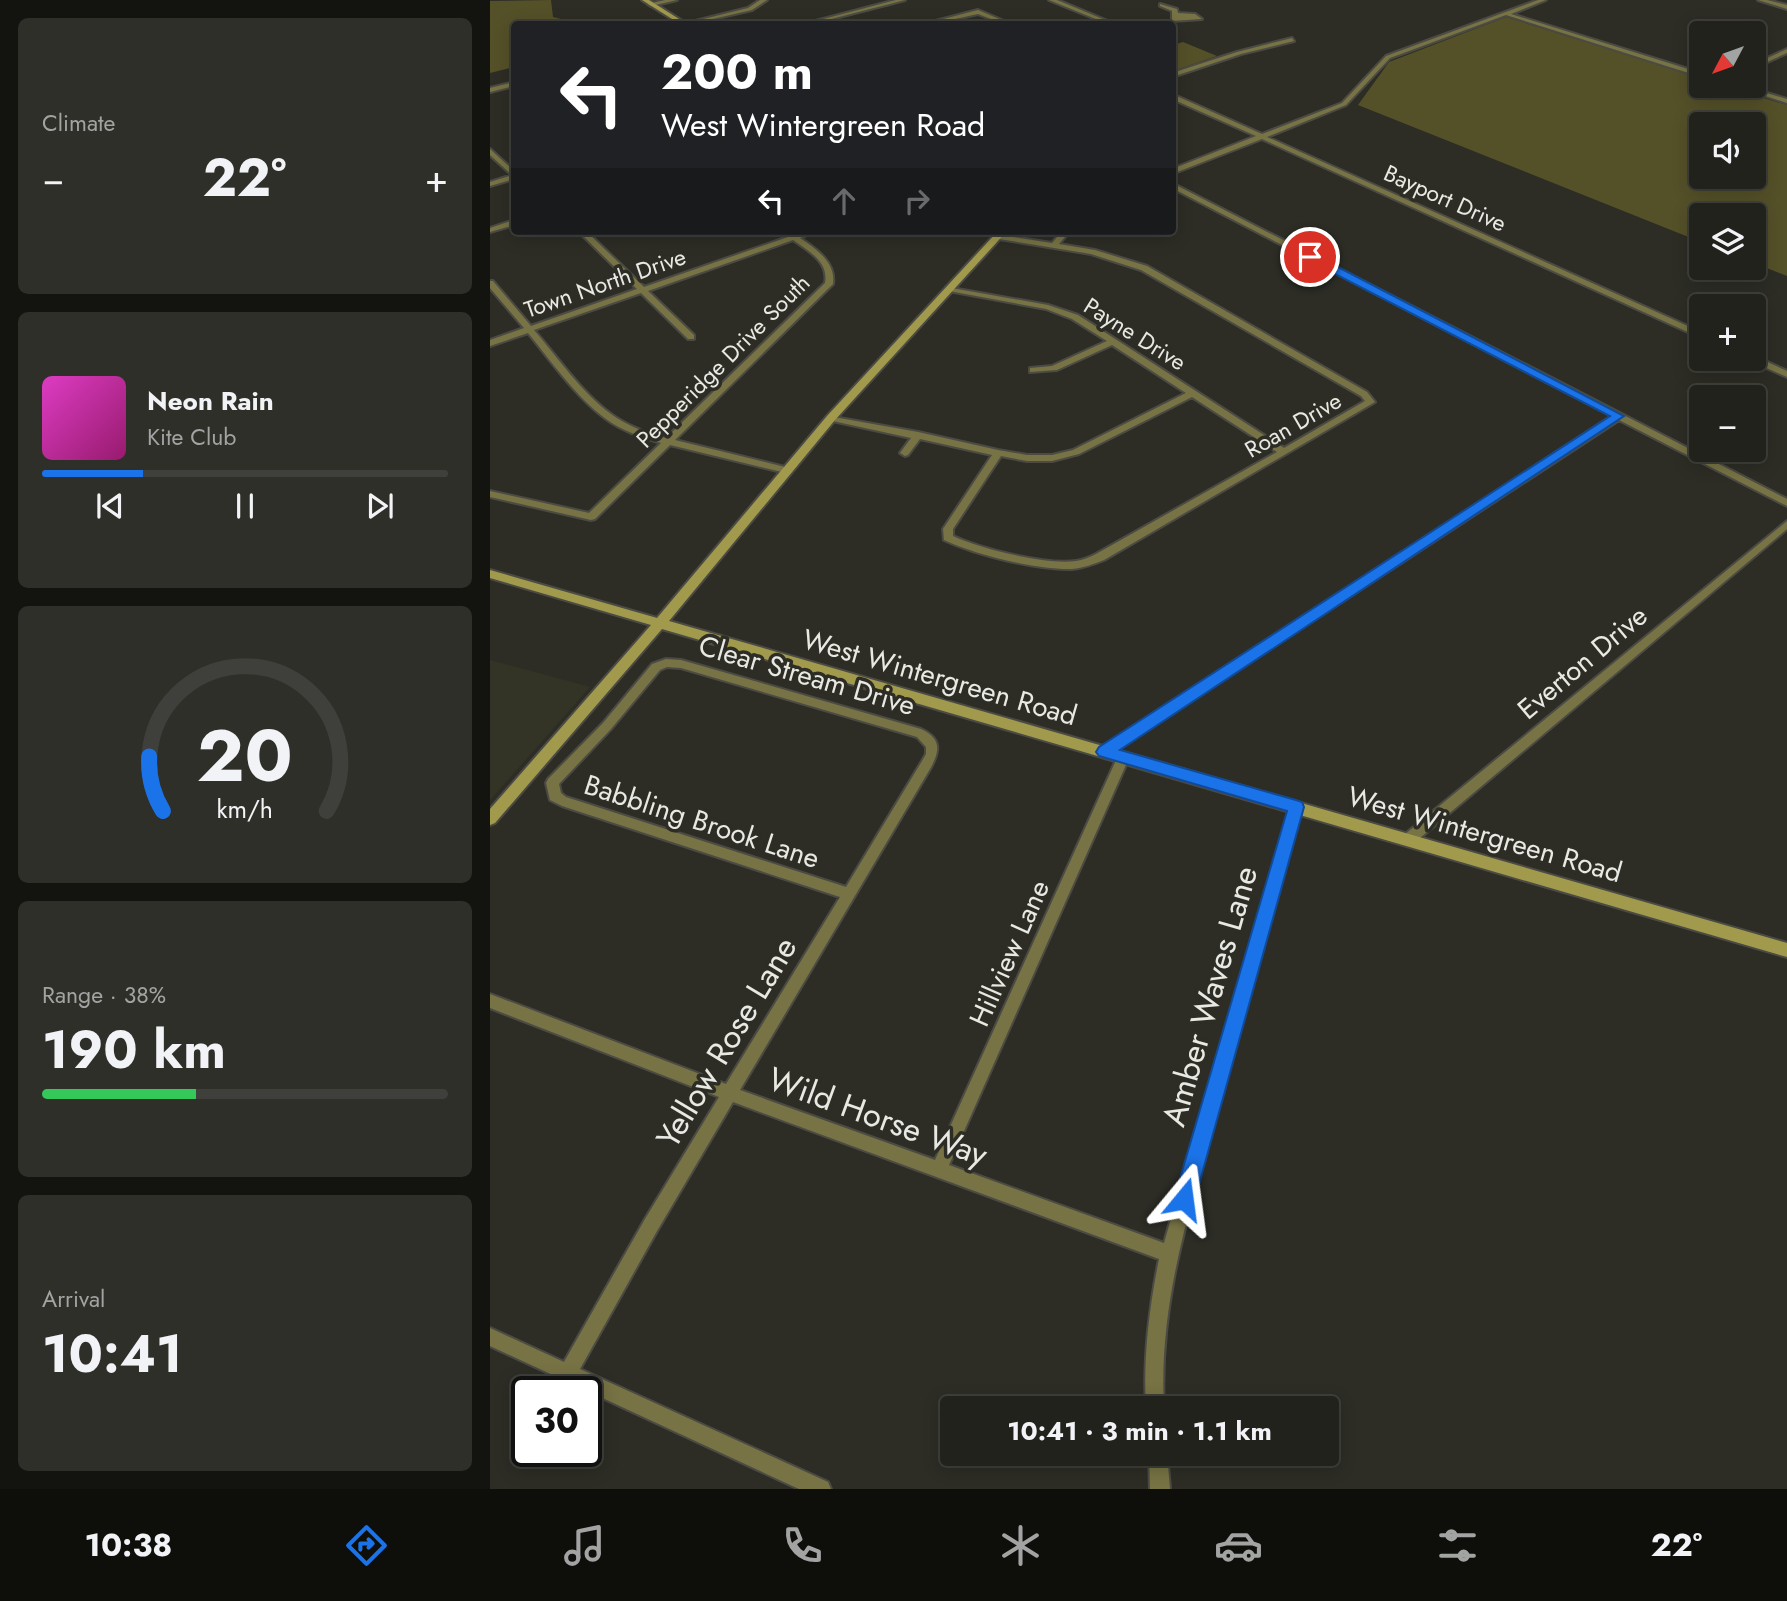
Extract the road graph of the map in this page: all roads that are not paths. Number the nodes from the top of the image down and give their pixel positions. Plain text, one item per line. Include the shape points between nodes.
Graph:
1 (674, 0) edge
2 (764, 0) edge
3 (902, 0) edge
4 (1052, 0) edge
5 (1150, 0) edge
6 (1543, 0) edge
7 (1761, 0) edge
8 (648, 2) edge
9 (1172, 4) dead end
10 (1162, 5) junction
11 (1787, 7) edge
12 (1507, 14) junction
13 (1174, 20) edge
14 (680, 21) edge
15 (697, 21) edge
16 (819, 21) edge
17 (938, 21) edge
18 (1001, 21) edge
19 (1104, 21) edge
20 (1292, 40) dead end
21 (1787, 51) edge
22 (1766, 61) edge
23 (1689, 71) edge
24 (1176, 74) edge
25 (511, 85) edge
26 (490, 90) edge
27 (1766, 95) edge
28 (1176, 98) edge
29 (1787, 102) edge
30 (1263, 136) junction
31 (490, 151) edge
32 (1176, 170) edge
33 (511, 173) edge
34 (511, 177) edge
35 (490, 184) edge
36 (1176, 187) edge
37 (511, 224) edge
38 (490, 230) edge
39 (586, 235) edge
40 (787, 235) edge
41 (791, 235) edge
42 (1000, 235) edge
43 (1005, 235) edge
44 (1063, 235) edge
45 (1054, 246) junction
46 (490, 282) edge
47 (949, 289) junction
48 (643, 290) junction
49 (528, 330) junction
50 (1689, 330) edge
51 (691, 337) dead end
52 (1114, 341) junction
53 (490, 343) edge
54 (1766, 364) edge
55 (1033, 370) dead end
56 (1787, 374) edge
57 (1193, 393) junction
58 (1618, 416) junction
59 (831, 418) junction
60 (918, 435) junction
61 (669, 442) junction
62 (1284, 452) junction
63 (905, 453) dead end
64 (998, 453) junction
65 (786, 470) junction
66 (490, 494) edge
67 (1787, 503) edge
68 (1787, 524) edge
69 (490, 574) edge
70 (660, 623) junction
71 (930, 742) joint
72 (1104, 752) junction
73 (1124, 758) junction
74 (552, 783) joint
75 (1296, 807) junction
76 (490, 819) edge
77 (1409, 839) junction
78 (848, 894) junction
79 (1787, 949) edge
80 (490, 1001) edge
81 (731, 1094) junction
82 (939, 1169) junction
83 (1169, 1254) junction
84 (490, 1337) edge
85 (568, 1372) junction
86 (1154, 1396) edge
87 (1159, 1466) edge
88 (821, 1489) edge
89 (1160, 1489) edge

1 - 8 street
2 - 15 street via 754,7
3 - 16 street
4 - 19 street
5 - 10 street
6 - 12 street
7 - 11 street
8 - 14 main road
9 - 10 street
10 - 13 street via 1175,10
12 - 23 street
12 - 30 street via 1388,57 1344,104
17 - 18 street via 968,13
20 - 24 street
21 - 22 street
25 - 26 street
27 - 29 street
28 - 30 street, Bayport Drive
30 - 32 street
30 - 50 street, Bayport Drive
31 - 33 street
34 - 35 street
36 - 58 street
37 - 38 street
39 - 48 street
40 - 48 street, Town North Drive
41 - 61 street, Pepperidge Drive South via 829,266 829,284
42 - 47 main road
43 - 45 street, Roan Drive
44 - 45 street
45 - 62 street, Roan Drive via 1144,268 1369,398 1365,406
46 - 49 street
47 - 52 street, Payne Drive via 1059,310
47 - 59 main road
48 - 49 street, Town North Drive
48 - 51 street
49 - 53 street, Town North Drive
49 - 61 street via 604,413
52 - 55 street via 1054,368
52 - 57 street, Payne Drive
54 - 56 street
57 - 62 street, Payne Drive
57 - 64 street via 1064,456 1040,459
58 - 67 street
58 - 72 street
59 - 60 street
59 - 65 main road
60 - 63 street
60 - 64 street
61 - 65 street
61 - 66 street, Pepperidge Drive South via 592,517
62 - 64 street, Roan Drive via 1100,557 1076,565 1013,556 948,538 948,529
65 - 70 main road
68 - 77 street, Everton Drive
69 - 70 main road, West Wintergreen Road
70 - 72 main road, West Wintergreen Road
70 - 76 main road
71 - 74 street, Clear Stream Drive via 911,731 666,663 656,667
71 - 78 street, Yellow Rose Lane via 932,754
72 - 73 main road, West Wintergreen Road
73 - 75 main road, West Wintergreen Road
73 - 82 street, Hillview Lane
74 - 78 street, Babbling Brook Lane via 555,796 562,801
75 - 77 main road, West Wintergreen Road
75 - 83 street, Amber Waves Lane
77 - 79 main road, West Wintergreen Road
78 - 81 street, Yellow Rose Lane
80 - 81 street, Wild Horse Way
81 - 82 street, Wild Horse Way
81 - 85 street, Yellow Rose Lane
82 - 83 street, Wild Horse Way
83 - 86 street, Amber Waves Lane via 1157,1312
84 - 85 street
85 - 88 street
87 - 89 street

